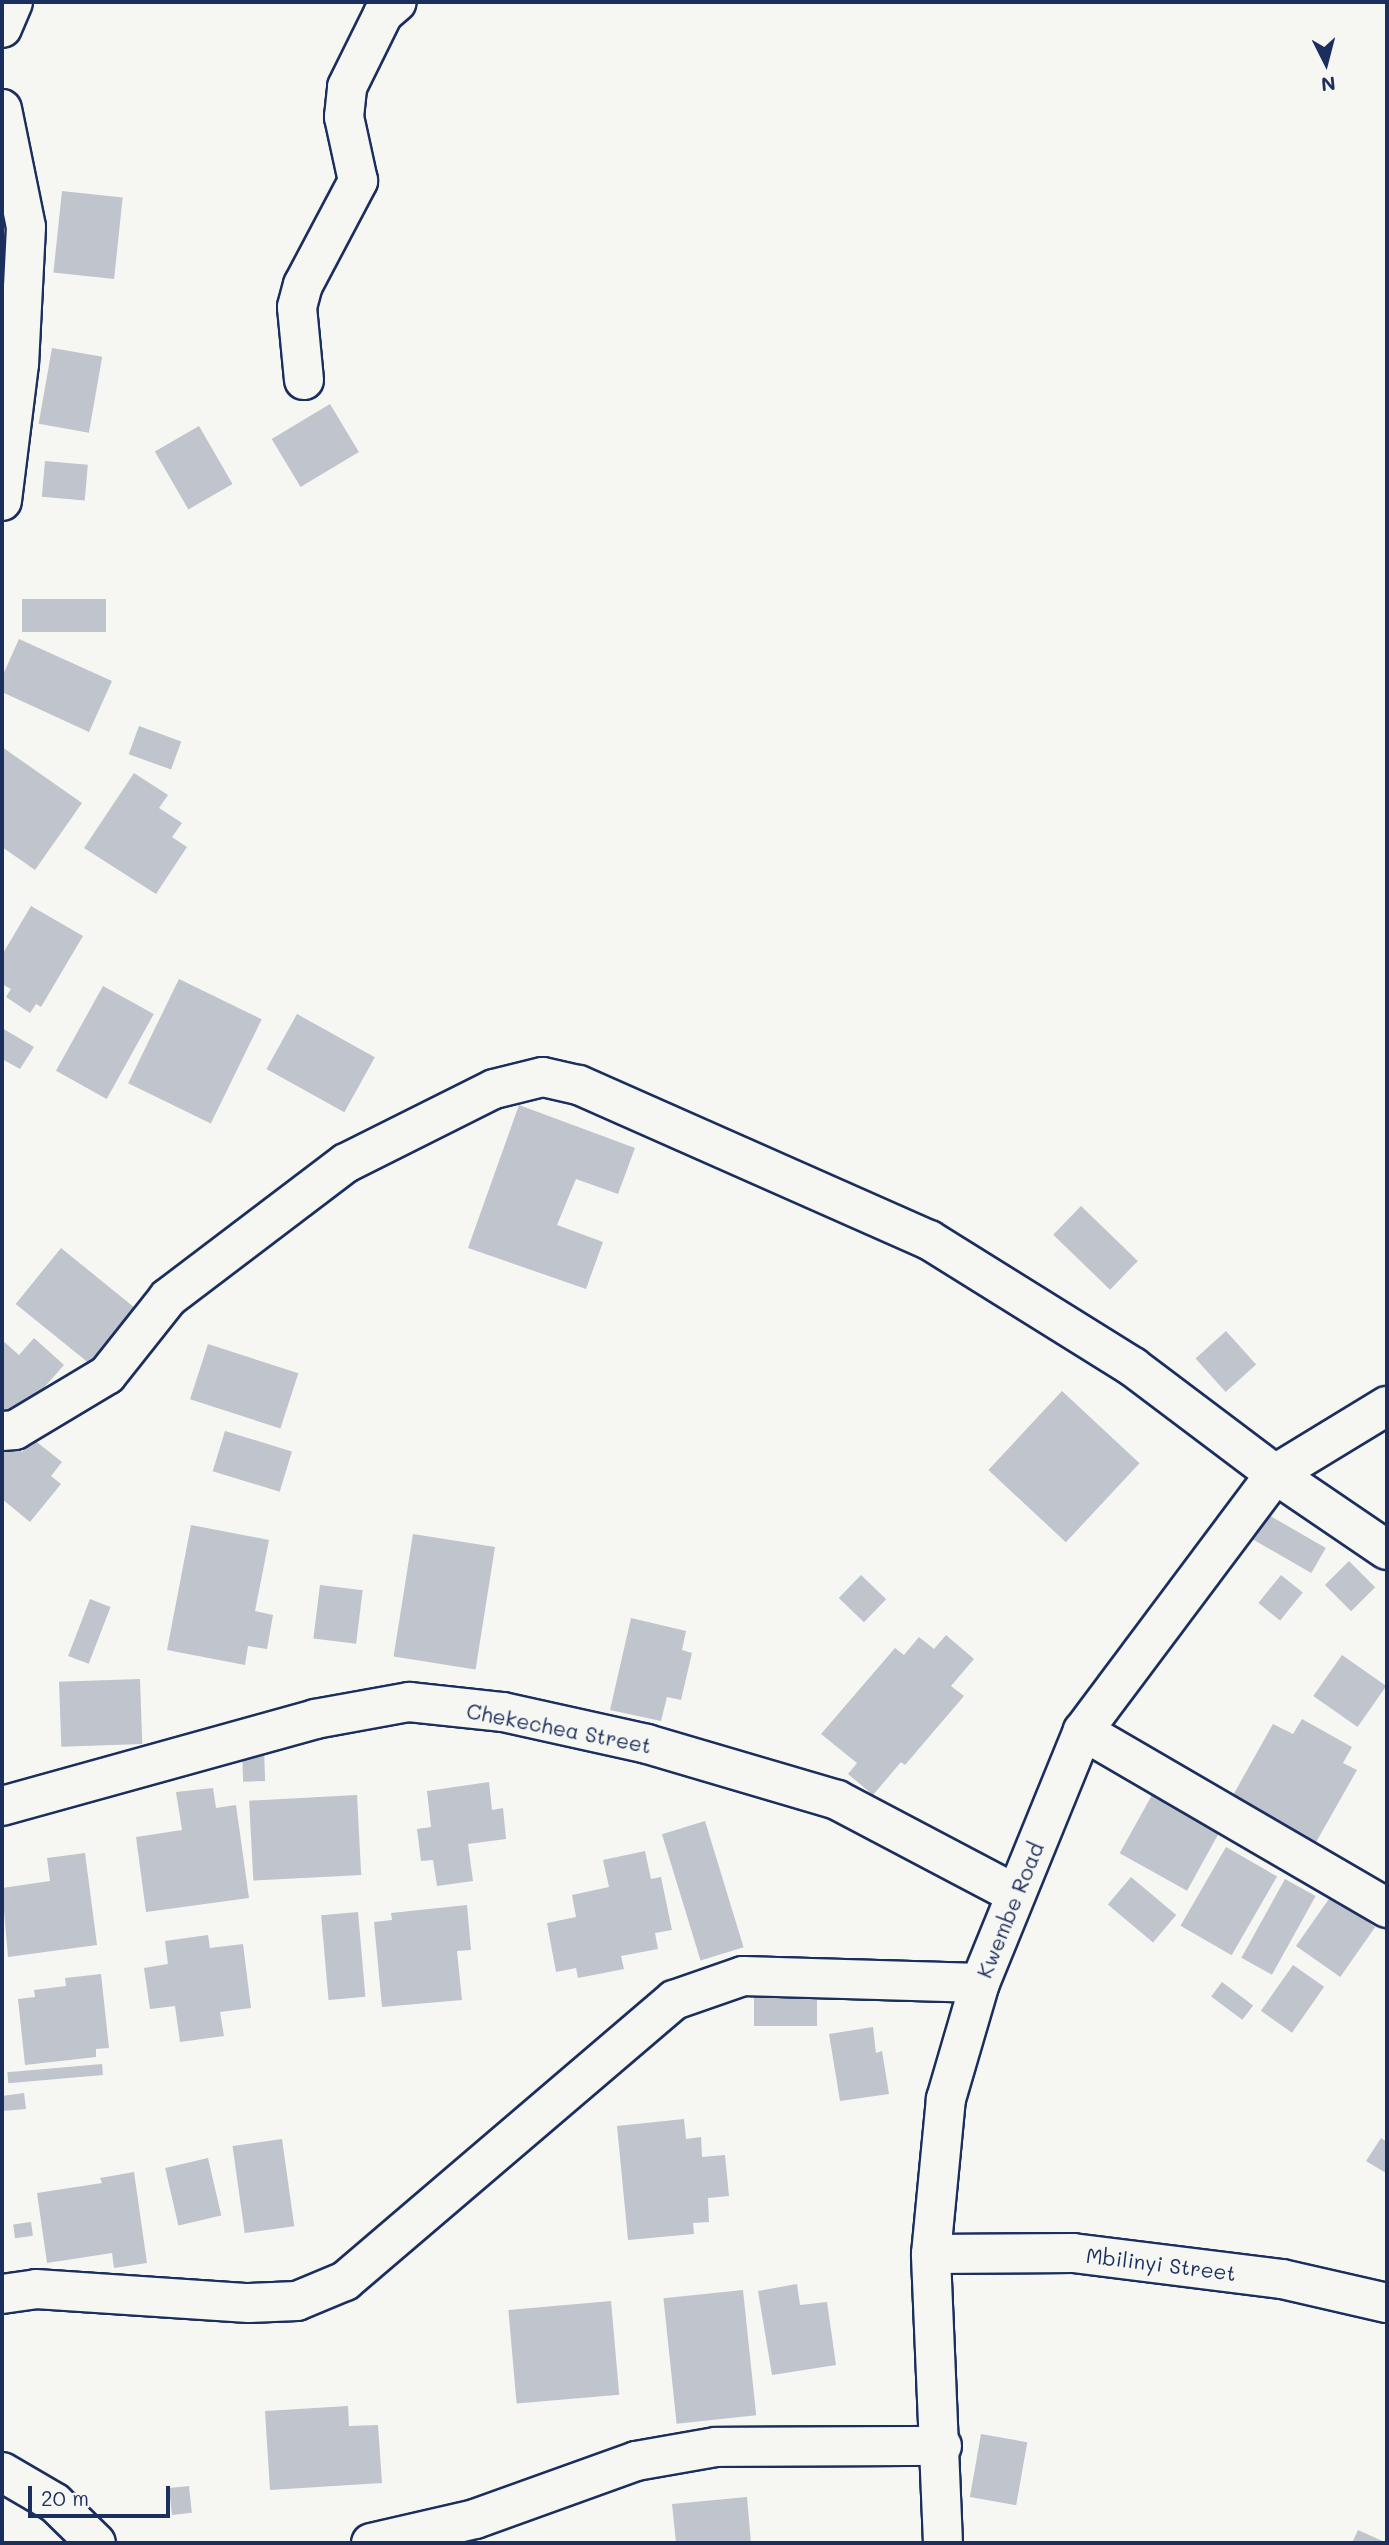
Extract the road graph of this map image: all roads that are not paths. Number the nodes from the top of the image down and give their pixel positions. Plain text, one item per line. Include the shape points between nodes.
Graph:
1 (13, 2) edge
2 (383, 6) edge
3 (2, 28) edge
4 (2, 108) edge
5 (304, 380) dead end
6 (2, 501) edge
7 (1387, 1406) edge
8 (2, 1431) edge
9 (1275, 1474) junction
10 (1387, 1550) edge
11 (1083, 1731) junction
12 (2, 1806) edge
13 (1015, 1894) junction
14 (1387, 1908) edge
15 (980, 1983) junction
16 (931, 2254) junction
17 (2, 2294) edge
18 (1387, 2303) edge
19 (942, 2446) junction
20 (2, 2472) edge
21 (96, 2543) edge
22 (371, 2543) edge
23 (943, 2543) edge

1 - 3 street
2 - 5 street via 347,87 344,117 358,181 303,285 297,307
4 - 6 street via 26,228 19,364
7 - 9 street, Kwembe Road
8 - 9 street via 16,1430 107,1375 168,1298 346,1163 494,1089 543,1077 579,1085 929,1240 1133,1367
9 - 10 street
9 - 11 street, Kwembe Road
11 - 13 street, Kwembe Road
11 - 14 street
12 - 13 street, Chekechea Street via 315,1719 409,1702 503,1712 647,1744 837,1800
13 - 15 street, Kwembe Road
15 - 16 street, Kwembe Road via 946,2099
15 - 17 street via 743,1976 674,2000 345,2281 297,2301 248,2303 36,2289
16 - 18 street, Mbilinyi Street via 1073,2253 1283,2279
16 - 19 street, Kwembe Road
19 - 22 street via 716,2447 636,2461 475,2519
19 - 23 street, Kwembe Road
20 - 21 street via 55,2503

